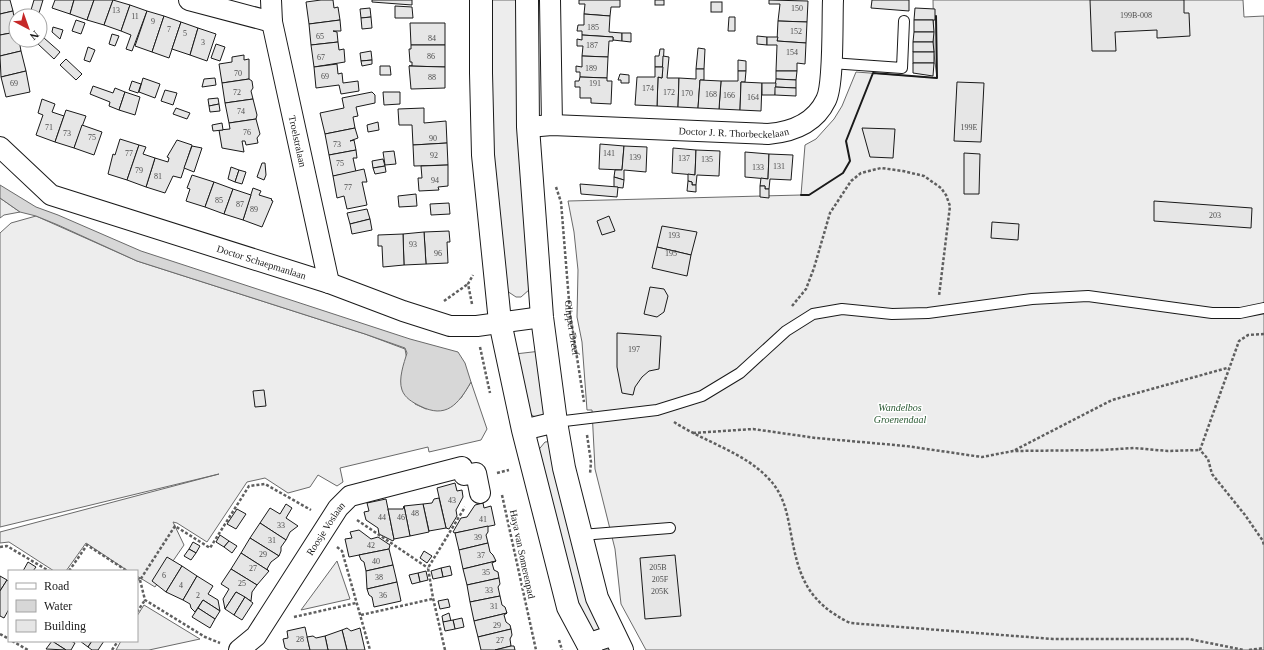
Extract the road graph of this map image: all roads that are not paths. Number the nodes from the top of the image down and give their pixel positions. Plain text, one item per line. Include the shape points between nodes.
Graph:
1 (189, 0) edge
2 (271, 0) edge
3 (481, 0) edge
4 (527, 0) edge
5 (550, 0) edge
6 (833, 0) edge
7 (904, 21) dead end
8 (272, 22) junction
9 (830, 63) junction
10 (552, 125) junction
11 (528, 127) junction
12 (0, 147) edge
13 (330, 283) junction
14 (1264, 308) edge
15 (542, 317) junction
16 (500, 322) junction
17 (556, 422) junction
18 (523, 430) junction
19 (488, 493) road end
20 (670, 528) dead end
21 (581, 535) junction
22 (618, 642) edge
23 (231, 647) edge
24 (589, 647) edge

1 - 8 street
2 - 8 street, Troelstralaan
3 - 16 street via 483,155
4 - 11 street
5 - 10 street
6 - 9 street, Doctor J. R. Thorbeckelaan
7 - 9 lane via 902,68
8 - 13 street, Troelstralaan
9 - 10 street, Doctor J. R. Thorbeckelaan via 827,100 801,127 786,132 768,134
10 - 11 street, Doctor J. R. Thorbeckelaan
11 - 15 street
12 - 13 street, Doctor Schaepmanlaan via 51,195
13 - 16 street, Doctor Schaepmanlaan via 450,326 477,326
14 - 17 lane via 1240,313 1212,313 1088,296 1032,298 937,312 892,314 842,309 813,314 786,331 740,373 702,396 657,410
15 - 16 street, Doctor Schaepmanlaan
15 - 17 street
16 - 18 street
17 - 18 street
17 - 21 street via 564,468
18 - 24 street via 568,607
19 - 23 street, Roosje Voslaan via 476,473 464,475 462,467 350,496 329,521 256,636
20 - 21 lane
21 - 22 street via 597,598
22 - 24 street

